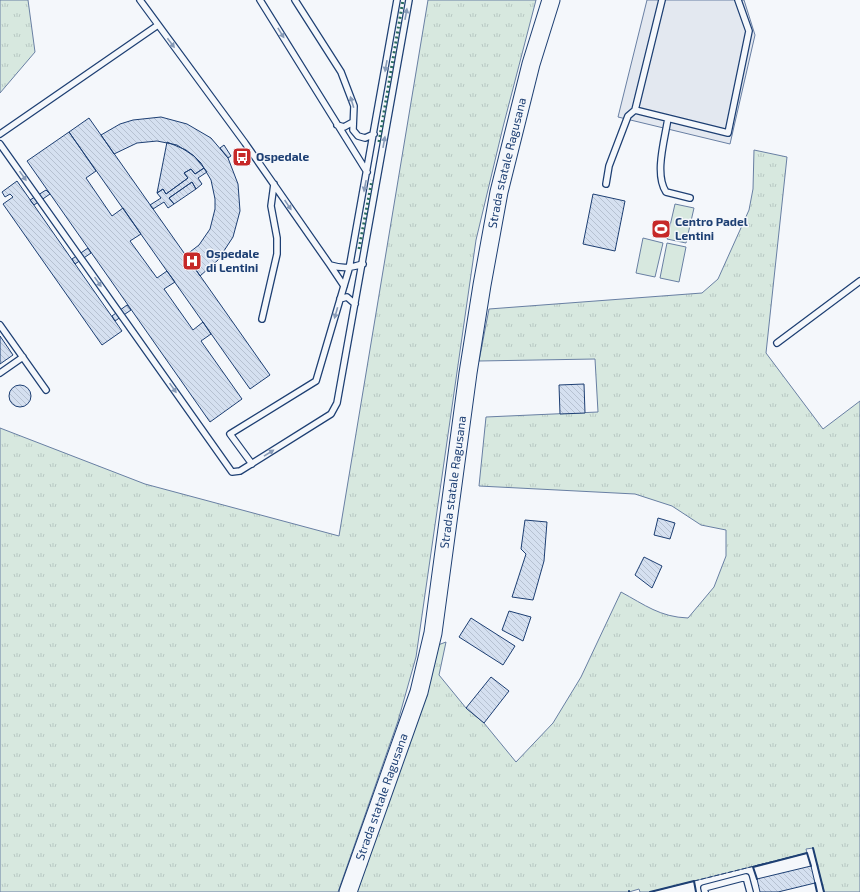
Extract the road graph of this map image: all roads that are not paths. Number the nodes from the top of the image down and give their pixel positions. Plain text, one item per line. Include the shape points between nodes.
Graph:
1 (140, 0) edge
2 (260, 0) edge
3 (295, 0) edge
4 (397, 0) edge
5 (409, 0) edge
6 (543, 0) edge
7 (551, 0) edge
8 (662, 0) edge
9 (738, 0) edge
10 (158, 25) junction
11 (531, 64) junction
12 (635, 110) junction
13 (668, 118) junction
14 (353, 122) junction
15 (337, 126) junction
16 (0, 134) edge
17 (374, 134) junction
18 (0, 144) edge
19 (367, 172) junction
20 (274, 184) junction
21 (606, 184) dead end
22 (690, 198) dead end
23 (363, 264) junction
24 (330, 265) junction
25 (349, 269) junction
26 (860, 281) edge
27 (344, 286) junction
28 (340, 299) junction
29 (355, 304) junction
30 (262, 319) dead end
31 (0, 325) edge
32 (777, 343) dead end
33 (23, 357) junction
34 (0, 373) edge
35 (46, 390) dead end
36 (252, 464) junction
37 (348, 892) edge
38 (705, 892) edge
39 (750, 892) edge

1 - 10 lane
2 -> 15 lane
14 -> 3 lane via 354,106 341,72
4 -> 17 lane
23 -> 5 lane
6 - 11 main road
7 - 11 main road
8 - 12 lane
9 - 13 lane via 748,31 728,133
10 - 16 lane
10 -> 20 lane
11 - 37 main road, Strada statale Ragusana via 499,192 482,285 433,633 419,692
12 - 13 lane
12 - 21 lane via 625,123 609,166
13 - 22 lane via 660,173 662,186 666,192
14 - 15 lane via 344,127
14 - 17 lane via 353,130 358,136 365,138
15 - 19 lane
17 - 19 lane
18 -> 36 lane via 232,472 240,471
19 -> 25 lane
20 -> 24 lane
20 - 30 lane via 271,206 277,254
23 - 25 lane
23 - 29 lane
24 - 25 lane
24 - 27 lane
25 - 27 lane
26 - 32 lane
27 - 28 lane
28 - 29 lane via 347,297
28 -> 36 lane via 316,382 230,434
36 -> 29 lane via 331,414 337,403
31 - 33 lane
33 - 34 lane
33 - 35 lane
38 - 39 lane via 704,888 746,877

